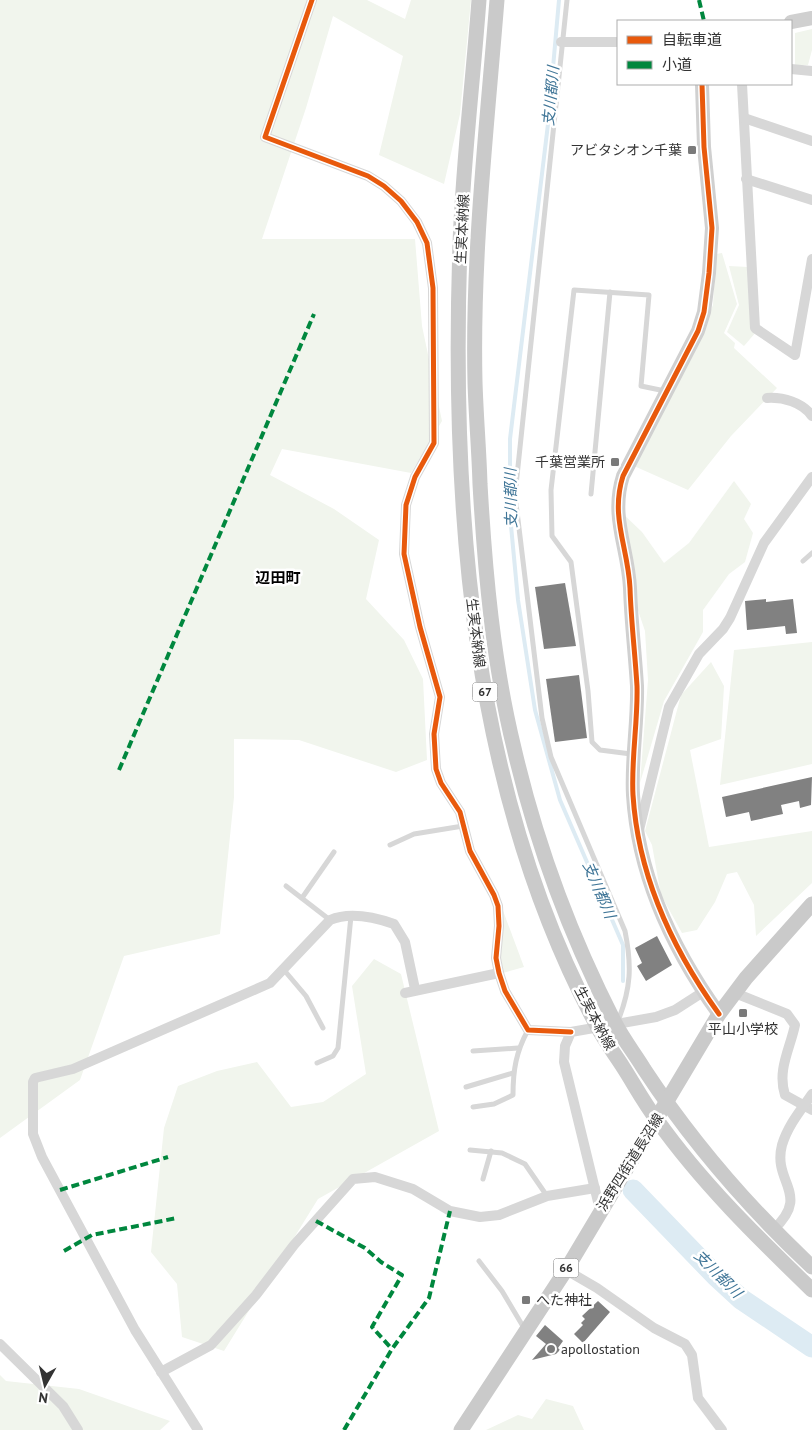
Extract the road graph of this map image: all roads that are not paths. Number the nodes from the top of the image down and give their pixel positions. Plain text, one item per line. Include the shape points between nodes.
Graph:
1 (312, 0) edge
2 (479, 0) edge
3 (498, 0) edge
4 (567, 0) edge
5 (812, 18) edge
6 (792, 22) edge
7 (561, 42) junction
8 (617, 42) edge
9 (792, 69) edge
10 (812, 71) edge
11 (702, 85) edge
12 (742, 85) edge
13 (744, 118) junction
14 (812, 141) edge
15 (746, 179) junction
16 (812, 200) edge
17 (812, 260) edge
18 (610, 292) junction
19 (665, 391) junction
20 (767, 398) dead end
21 (812, 416) edge
22 (812, 477) edge
23 (590, 494) dead end
24 (812, 553) edge
25 (803, 561) dead end
26 (632, 754) junction
27 (463, 826) junction
28 (638, 834) junction
29 (390, 845) dead end
30 (334, 852) dead end
31 (286, 886) dead end
32 (302, 898) junction
33 (812, 904) edge
34 (351, 915) junction
35 (330, 920) junction
36 (284, 970) junction
37 (499, 973) junction
38 (703, 992) junction
39 (735, 993) junction
40 (719, 1014) junction
41 (616, 1026) junction
42 (597, 1027) junction
43 (324, 1028) dead end
44 (528, 1030) junction
45 (571, 1032) junction
46 (518, 1048) junction
47 (473, 1051) dead end
48 (317, 1063) dead end
49 (513, 1073) junction
50 (466, 1087) dead end
51 (812, 1094) edge
52 (667, 1104) junction
53 (473, 1107) dead end
54 (808, 1108) edge
55 (657, 1120) junction
56 (470, 1150) dead end
57 (491, 1151) junction
58 (483, 1179) dead end
59 (595, 1188) junction
60 (547, 1196) junction
61 (600, 1210) junction
62 (773, 1230) junction
63 (479, 1260) dead end
64 (812, 1266) edge
65 (566, 1270) junction
66 (812, 1290) edge
67 (526, 1331) junction
68 (0, 1344) edge
69 (161, 1372) junction
70 (78, 1430) edge
71 (198, 1430) edge
72 (461, 1430) edge
73 (722, 1430) edge

1 - 27 street via 265,137 368,176 384,186 417,222 427,243 433,288 434,443 415,477 406,505 404,554 440,697 434,734 436,769 460,812
2 - 42 main road, 生実本納線 / 67 via 460,241 458,408 470,588 482,681 508,797 555,934
3 - 41 main road, 生実本納線 / 67 via 479,239 475,379 489,596 504,703 535,829 559,895
4 - 7 lane
5 - 6 street
7 - 8 street
7 - 41 lane via 515,495 542,718 551,757 625,931 631,960 628,996
9 - 10 street
11 - 19 street via 712,228 709,273 698,331
12 - 13 street
13 - 14 street
13 - 15 street
15 - 16 street
15 - 17 street via 755,328 794,355
18 - 19 lane via 649,295 641,386
18 - 23 lane
18 - 26 lane via 574,290 551,490 552,536 571,562 592,742 600,750
19 - 26 street via 623,476 618,502 617,514 629,577 637,687
20 - 21 street via 782,397
22 - 28 street via 764,543 730,618 699,654 669,707
24 - 25 lane
26 - 28 street
27 - 29 lane via 414,834
27 - 37 street via 470,851 498,906 496,958
28 - 38 street via 654,899
30 - 32 lane
31 - 32 lane
32 - 35 lane
33 - 39 main road, 浜野四街道長沼線 / 66
34 - 35 street
34 - 37 street via 394,924 404,942 410,991
34 - 48 lane via 338,1048 333,1056
35 - 36 street
36 - 43 lane via 306,996
36 - 69 street via 270,983 148,1038 73,1069 39,1076 33,1082 33,1134 42,1157
37 - 44 street via 505,991
38 - 40 street
38 - 41 street via 656,1018
39 - 40 main road, 浜野四街道長沼線 / 66
39 - 54 street via 787,1014 792,1020 795,1025 781,1074 782,1088 785,1095
40 - 52 main road, 浜野四街道長沼線 / 66
41 - 42 street
41 - 52 main road, 生実本納線 / 67
42 - 45 street
42 - 55 main road, 生実本納線 / 67
44 - 45 street
44 - 46 lane
45 - 59 street via 565,1046 564,1062
46 - 47 lane
46 - 49 lane
49 - 50 lane
49 - 53 lane via 514,1095 494,1104
51 - 54 street
52 - 55 main road, 浜野四街道長沼線 / 66
52 - 62 main road, 生実本納線 / 67 via 739,1194
54 - 62 street via 794,1118 782,1145 781,1159 791,1207 786,1219
55 - 61 main road, 浜野四街道長沼線 / 66
55 - 66 main road, 生実本納線 / 67 via 707,1182
56 - 57 lane
57 - 58 lane
57 - 60 lane via 525,1164
59 - 60 street
59 - 61 street
60 - 69 street via 500,1215 480,1217 450,1211 413,1189 375,1177 353,1179 211,1345
61 - 65 main road, 浜野四街道長沼線 / 66
62 - 64 main road, 生実本納線 / 67
63 - 67 lane
65 - 67 main road, 浜野四街道長沼線 / 66
65 - 73 street via 654,1328 685,1344 692,1355 698,1398
67 - 72 main road, 浜野四街道長沼線 / 66
68 - 70 street via 63,1406
69 - 71 street

